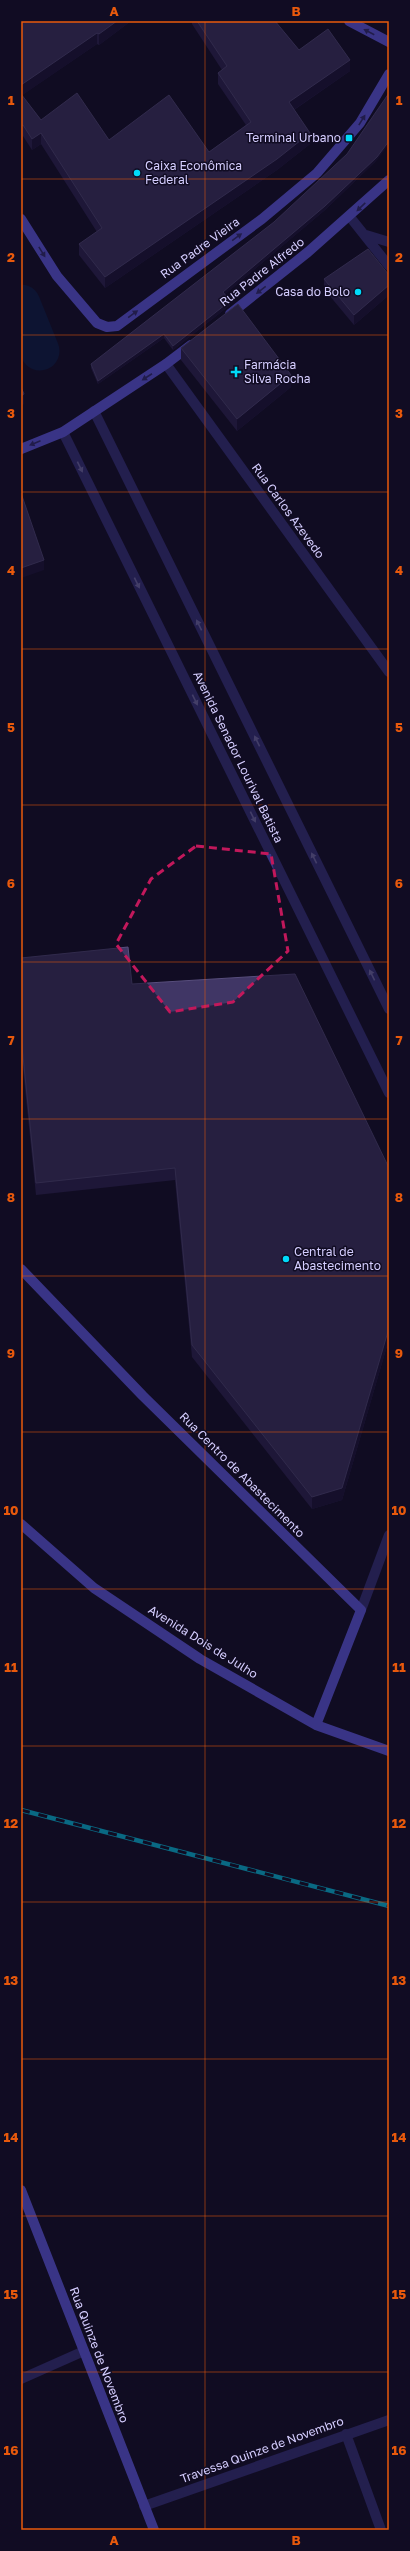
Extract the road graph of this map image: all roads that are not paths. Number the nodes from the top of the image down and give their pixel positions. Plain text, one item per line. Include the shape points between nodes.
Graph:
1 (348, 21) edge
2 (389, 42) edge
3 (389, 74) edge
4 (389, 180) edge
5 (350, 217) junction
6 (21, 219) edge
7 (366, 235) junction
8 (389, 242) edge
9 (389, 266) edge
10 (222, 320) edge
11 (197, 340) edge
12 (166, 364) junction
13 (94, 411) junction
14 (63, 432) junction
15 (21, 450) edge
16 (389, 672) edge
17 (389, 1010) edge
18 (389, 1093) edge
19 (21, 1269) edge
20 (21, 1524) edge
21 (389, 1535) edge
22 (360, 1610) junction
23 (316, 1725) junction
24 (389, 1751) edge
25 (21, 2190) edge
26 (84, 2351) junction
27 (21, 2379) edge
28 (389, 2420) edge
29 (346, 2434) junction
30 (144, 2506) junction
31 (154, 2530) edge
32 (381, 2530) edge

2 -> 1 street
6 -> 3 street, Rua Padre Vieira via 57,276 97,323 107,327 117,326 262,219 316,173 360,123
4 -> 5 street, Rua Padre Alfredo
5 - 7 street
5 -> 10 street, Rua Padre Alfredo
7 - 8 street
7 - 9 street
11 - 12 street
12 -> 13 street
12 - 16 street, Rua Carlos Azevedo
13 - 14 street
17 -> 13 street, Avenida Senador Lourival Batista
14 -> 15 street
14 -> 18 street, Avenida Senador Lourival Batista
19 - 22 street, Rua Centro de Abastecimento via 143,1396
20 - 23 street, Avenida Dois de Julho via 101,1592 200,1659
21 - 22 street
22 - 23 street
23 - 24 street, Avenida Dois de Julho
25 - 26 street, Rua Quinze de Novembro
26 - 27 street
26 - 30 street, Rua Quinze de Novembro
28 - 29 street, Travessa Quinze de Novembro
29 - 30 street, Travessa Quinze de Novembro
29 - 32 street
30 - 31 street, Rua Quinze de Novembro

